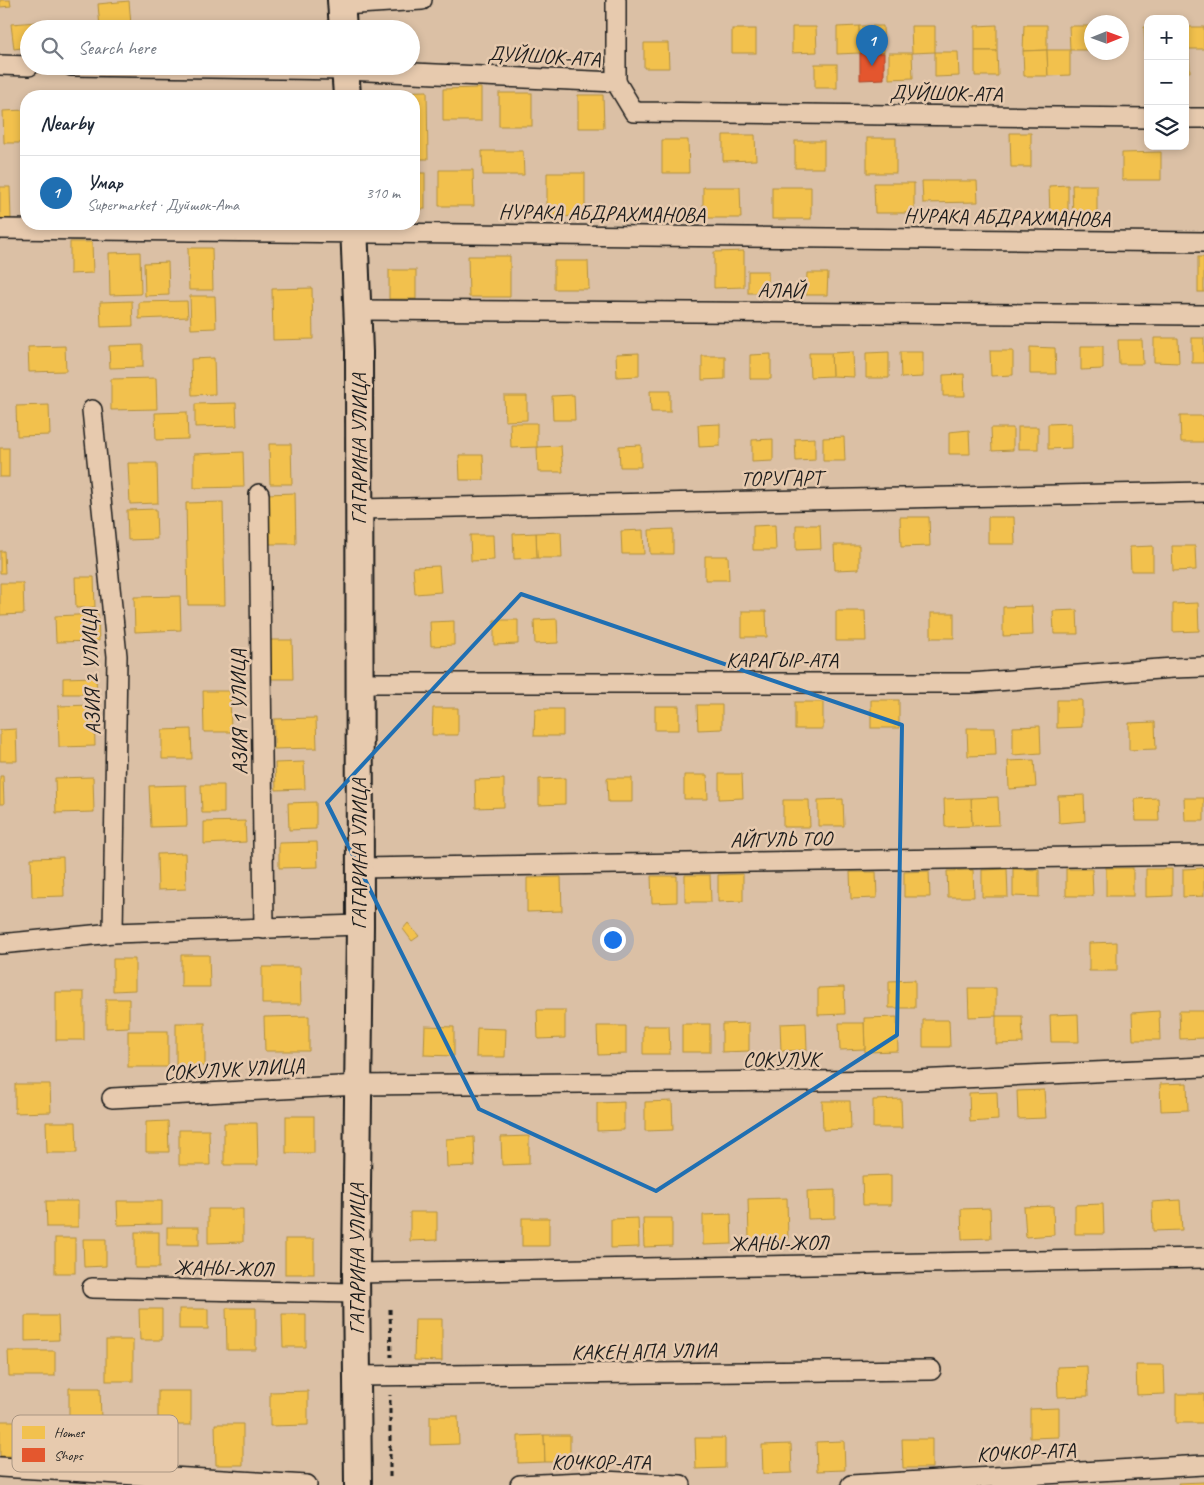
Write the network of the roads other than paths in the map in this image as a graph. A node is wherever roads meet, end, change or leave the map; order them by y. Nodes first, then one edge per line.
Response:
1 (422, 0) edge
2 (616, 0) edge
3 (342, 11) edge
4 (0, 66) edge
5 (20, 66) edge
6 (420, 72) edge
7 (345, 75) edge
8 (616, 82) junction
9 (346, 90) edge
10 (1144, 118) edge
11 (1189, 118) edge
12 (1204, 118) edge
13 (0, 229) edge
14 (20, 229) edge
15 (420, 229) edge
16 (354, 230) edge
17 (1204, 242) edge
18 (358, 310) junction
19 (1204, 315) edge
20 (92, 410) dead end
21 (1204, 492) edge
22 (259, 494) dead end
23 (359, 509) junction
24 (1204, 668) edge
25 (359, 683) junction
26 (1204, 855) edge
27 (359, 868) junction
28 (360, 926) junction
29 (264, 929) junction
30 (113, 933) junction
31 (0, 944) edge
32 (1204, 1067) edge
33 (358, 1085) junction
34 (112, 1098) dead end
35 (1204, 1258) edge
36 (356, 1283) junction
37 (92, 1288) dead end
38 (931, 1370) dead end
39 (357, 1376) junction
40 (1204, 1465) edge
41 (85, 1472) edge
42 (307, 1485) edge
43 (358, 1485) edge
44 (520, 1485) edge
45 (681, 1485) edge
46 (851, 1485) edge

1 - 3 street
2 - 8 street
4 - 5 street
6 - 8 street, ДУЙШОК-АТА
7 - 9 main road
8 - 10 street, ДУЙШОК-АТА
11 - 12 street
13 - 14 street, НУРАКА АБДРАХМАНОВА
15 - 17 street, НУРАКА АБДРАХМАНОВА
16 - 18 main road, ГАГАРИНА УЛИЦА
18 - 19 street, АЛАЙ
18 - 23 main road, ГАГАРИНА УЛИЦА
20 - 30 street, АЗИЯ 2 УЛИЦА
21 - 23 street, ТОРУГАРТ
22 - 29 street, АЗИЯ 1 УЛИЦА
23 - 25 main road, ГАГАРИНА УЛИЦА
24 - 25 street, КАРАГЫР-АТА
25 - 27 main road, ГАГАРИНА УЛИЦА
26 - 27 street, АЙГУЛЬ ТОО
27 - 28 main road, ГАГАРИНА УЛИЦА
28 - 29 street
28 - 33 main road, ГАГАРИНА УЛИЦА
29 - 30 street
30 - 31 street
32 - 33 street, СОКУЛУК
33 - 34 street, СОКУЛУК УЛИЦА
33 - 36 main road, ГАГАРИНА УЛИЦА
35 - 36 street, ЖАНЫ-ЖОЛ
36 - 37 street, ЖАНЫ-ЖОЛ
36 - 39 main road, ГАГАРИНА УЛИЦА
38 - 39 street, КАКЕН АПА УЛИА
39 - 43 main road, ГАГАРИНА УЛИЦА
40 - 46 street, КОЧКОР-АТА
41 - 42 street
44 - 45 street, КОЧКОР-АТА

